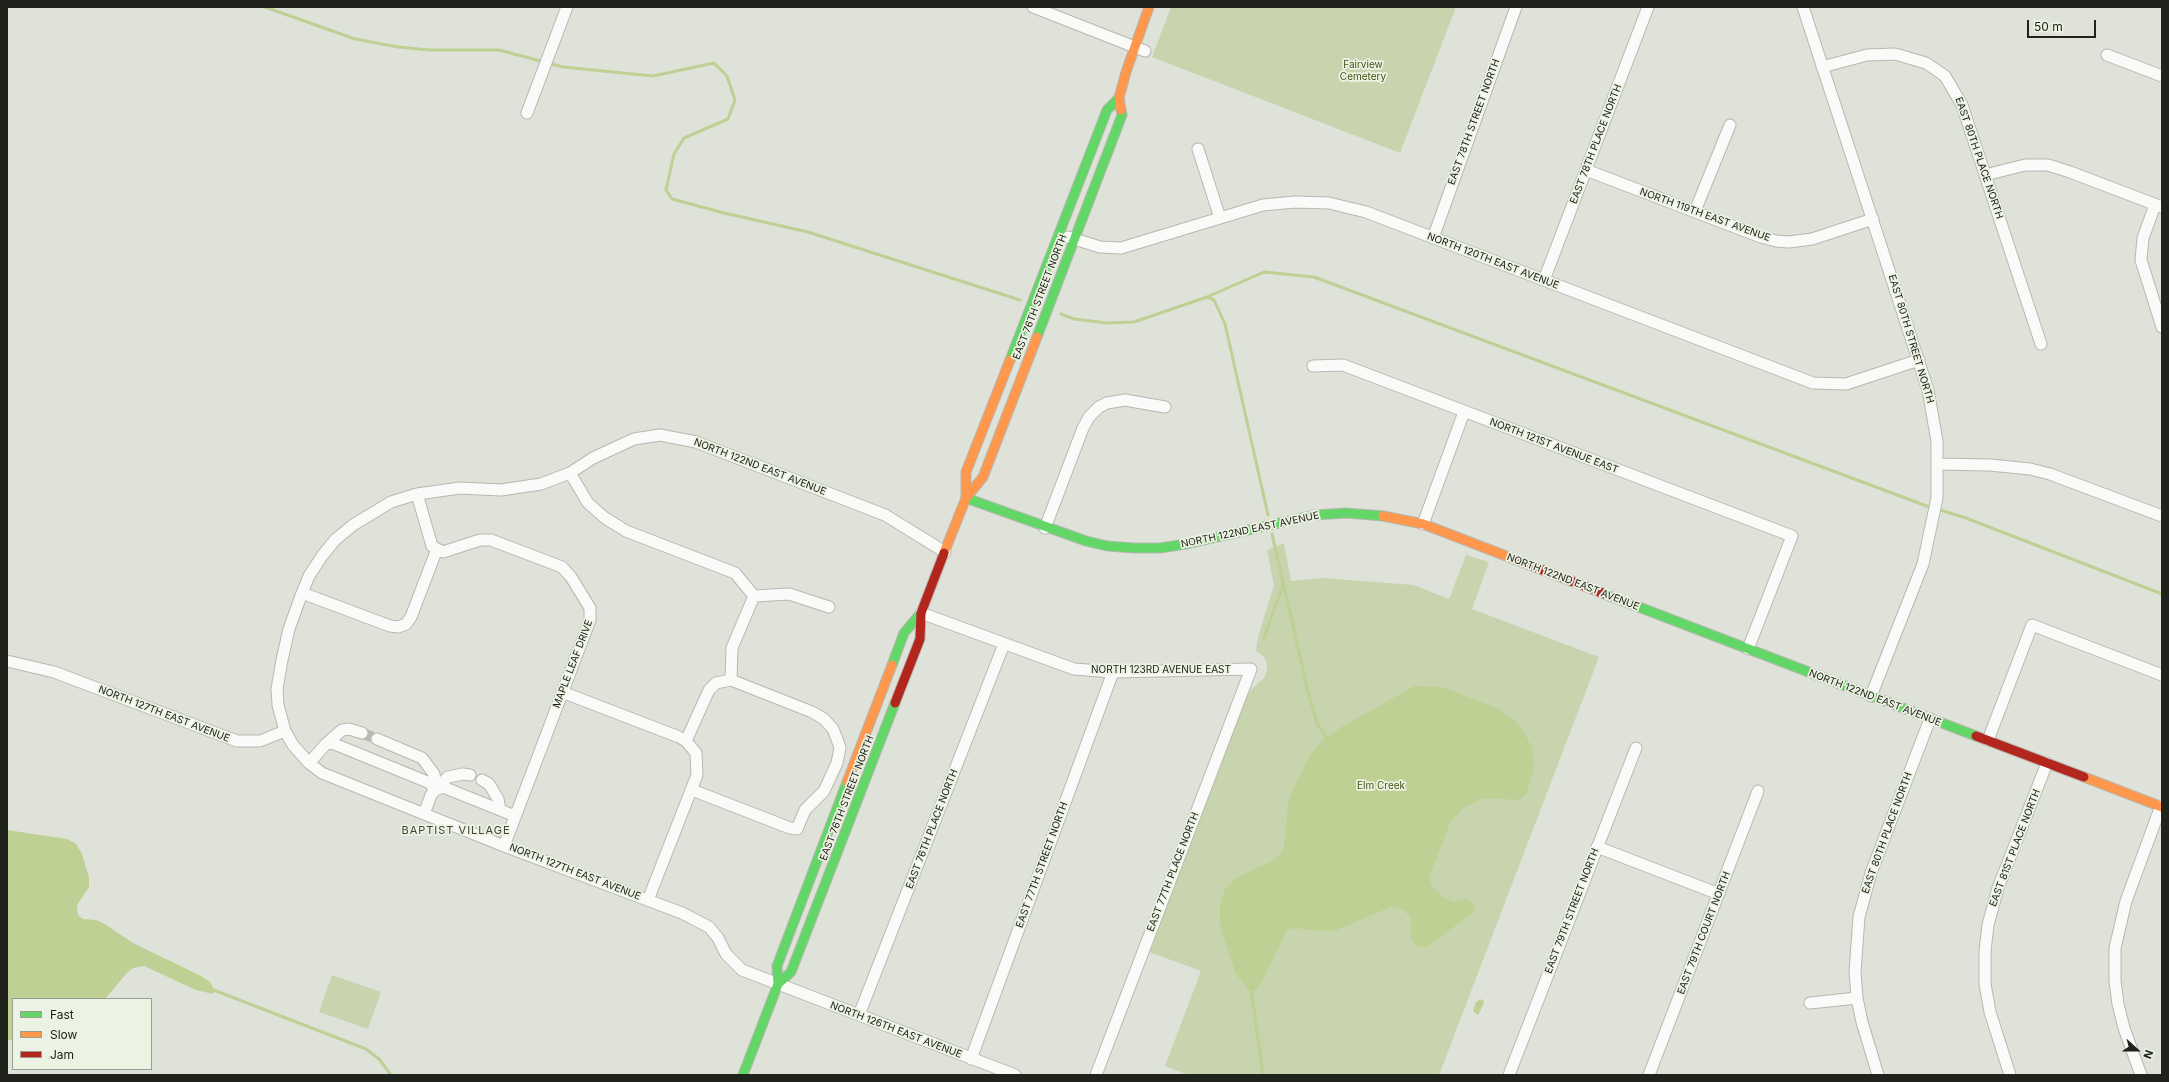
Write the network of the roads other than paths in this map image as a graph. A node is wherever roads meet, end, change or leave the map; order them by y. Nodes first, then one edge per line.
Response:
1 (567, 7) edge
2 (1033, 7) edge
3 (1149, 7) edge
4 (1516, 7) edge
5 (1648, 7) edge
6 (1803, 7) edge
7 (1140, 49) junction
8 (2107, 54) dead end
9 (1822, 67) junction
10 (2162, 76) edge
11 (1120, 98) junction
12 (527, 113) dead end
13 (1730, 125) dead end
14 (1198, 149) dead end
15 (1586, 170) junction
16 (1985, 175) junction
17 (2158, 206) edge
18 (1695, 212) junction
19 (1220, 218) junction
20 (1873, 219) junction
21 (1059, 233) junction
22 (1433, 238) junction
23 (1074, 239) junction
24 (1544, 280) junction
25 (2162, 327) edge
26 (2041, 344) dead end
27 (1919, 360) junction
28 (1314, 366) dead end
29 (1165, 407) dead end
30 (1464, 412) junction
31 (1939, 464) junction
32 (570, 472) junction
33 (417, 494) junction
34 (966, 498) junction
35 (2162, 516) edge
36 (1423, 524) junction
37 (1045, 528) junction
38 (437, 549) junction
39 (945, 552) junction
40 (302, 594) junction
41 (754, 596) junction
42 (829, 607) dead end
43 (921, 613) junction
44 (1004, 644) junction
45 (1748, 649) junction
46 (7, 661) edge
47 (1250, 669) joint
48 (1113, 672) junction
49 (2162, 675) edge
50 (731, 680) junction
51 (562, 692) junction
52 (1872, 696) junction
53 (1930, 719) junction
54 (285, 732) junction
55 (362, 733) tunnel mouth
56 (377, 739) tunnel mouth
57 (1988, 740) junction
58 (686, 741) junction
59 (326, 744) junction
60 (1636, 748) dead end
61 (309, 763) junction
62 (2047, 763) junction
63 (470, 776) dead end
64 (482, 780) dead end
65 (436, 789) junction
66 (692, 790) junction
67 (1758, 791) dead end
68 (2161, 807) edge
69 (500, 810) junction
70 (424, 814) junction
71 (515, 816) junction
72 (504, 846) junction
73 (1597, 847) junction
74 (1720, 894) junction
75 (648, 900) junction
76 (778, 984) junction
77 (1857, 998) junction
78 (1810, 1003) dead end
79 (860, 1015) junction
80 (971, 1058) junction
81 (743, 1075) edge
82 (1015, 1075) edge
83 (1096, 1075) edge
84 (1509, 1075) edge
85 (1650, 1075) edge
86 (1878, 1075) edge
87 (2010, 1075) edge
88 (2141, 1075) edge

1 - 12 street
2 - 7 street
3 - 7 main road, EAST 76TH STREET NORTH
4 - 22 street, EAST 78TH STREET NORTH
5 - 15 street, EAST 78TH PLACE NORTH
6 - 9 street, EAST 80TH STREET NORTH
7 - 11 main road, EAST 76TH STREET NORTH
8 - 10 street
9 - 16 street, EAST 80TH PLACE NORTH
9 - 20 street, EAST 80TH STREET NORTH
11 - 21 main road, EAST 76TH STREET NORTH
11 - 23 main road, EAST 76TH STREET NORTH
13 - 18 street
14 - 19 street
15 - 18 street, NORTH 119TH EAST AVENUE
15 - 24 street, EAST 78TH PLACE NORTH
16 - 17 street
16 - 26 street, EAST 80TH PLACE NORTH
17 - 25 street
18 - 20 street, NORTH 119TH EAST AVENUE
19 - 22 street, NORTH 120TH EAST AVENUE
19 - 23 street, NORTH 120TH EAST AVENUE
20 - 27 street, EAST 80TH STREET NORTH
21 - 23 street, NORTH 120TH EAST AVENUE
21 - 34 main road, EAST 76TH STREET NORTH
22 - 24 street, NORTH 120TH EAST AVENUE
23 - 34 main road, EAST 76TH STREET NORTH
24 - 27 street, NORTH 120TH EAST AVENUE
27 - 31 street, EAST 80TH STREET NORTH
28 - 30 street, NORTH 121ST AVENUE EAST
29 - 37 street
30 - 36 street
30 - 45 street, NORTH 121ST AVENUE EAST
31 - 35 street
31 - 52 street, EAST 80TH STREET NORTH
32 - 33 street, NORTH 122ND EAST AVENUE
32 - 39 street, NORTH 122ND EAST AVENUE
32 - 41 street
33 - 38 street
33 - 40 street, NORTH 122ND EAST AVENUE
34 - 37 main road, NORTH 122ND EAST AVENUE
34 - 39 main road, EAST 76TH STREET NORTH
36 - 37 main road, NORTH 122ND EAST AVENUE
36 - 45 main road, NORTH 122ND EAST AVENUE
38 - 40 street
38 - 51 street, MAPLE LEAF DRIVE
39 - 43 main road, EAST 76TH STREET NORTH
40 - 54 street, NORTH 122ND EAST AVENUE
41 - 42 street
41 - 50 street
43 - 44 street, NORTH 123RD AVENUE EAST
43 - 76 main road, EAST 76TH STREET NORTH
43 - 76 main road, EAST 76TH STREET NORTH
44 - 48 street, NORTH 123RD AVENUE EAST
44 - 79 street, EAST 76TH PLACE NORTH
45 - 52 main road, NORTH 122ND EAST AVENUE
46 - 54 street, NORTH 127TH EAST AVENUE
47 - 48 street, NORTH 123RD AVENUE EAST
47 - 83 street, EAST 77TH PLACE NORTH
48 - 80 street, EAST 77TH STREET NORTH
49 - 57 street
50 - 58 street
50 - 66 street
51 - 58 street
51 - 71 street, MAPLE LEAF DRIVE
52 - 53 main road, NORTH 122ND EAST AVENUE
53 - 57 main road, NORTH 122ND EAST AVENUE
53 - 77 street, EAST 80TH PLACE NORTH
54 - 61 street, NORTH 127TH EAST AVENUE
55 - 59 street
56 - 65 street
57 - 62 main road, NORTH 122ND EAST AVENUE
58 - 66 street
59 - 61 street
59 - 65 street
60 - 73 street, EAST 79TH STREET NORTH
61 - 70 street, NORTH 127TH EAST AVENUE
62 - 68 main road, NORTH 122ND EAST AVENUE
62 - 87 street, EAST 81ST PLACE NORTH
63 - 65 street
64 - 69 street
65 - 69 street
65 - 70 street
66 - 75 street
67 - 74 street, EAST 79TH COURT NORTH
68 - 88 street
69 - 71 street
70 - 72 street, NORTH 127TH EAST AVENUE
71 - 72 street, MAPLE LEAF DRIVE
72 - 75 street, NORTH 127TH EAST AVENUE
73 - 74 street
73 - 84 street, EAST 79TH STREET NORTH
74 - 85 street, EAST 79TH COURT NORTH
75 - 76 street, NORTH 127TH EAST AVENUE
76 - 79 street, NORTH 126TH EAST AVENUE
76 - 81 main road, EAST 76TH STREET NORTH
77 - 78 street
77 - 86 street, EAST 80TH PLACE NORTH
79 - 80 street, NORTH 126TH EAST AVENUE
80 - 82 street, NORTH 126TH EAST AVENUE

